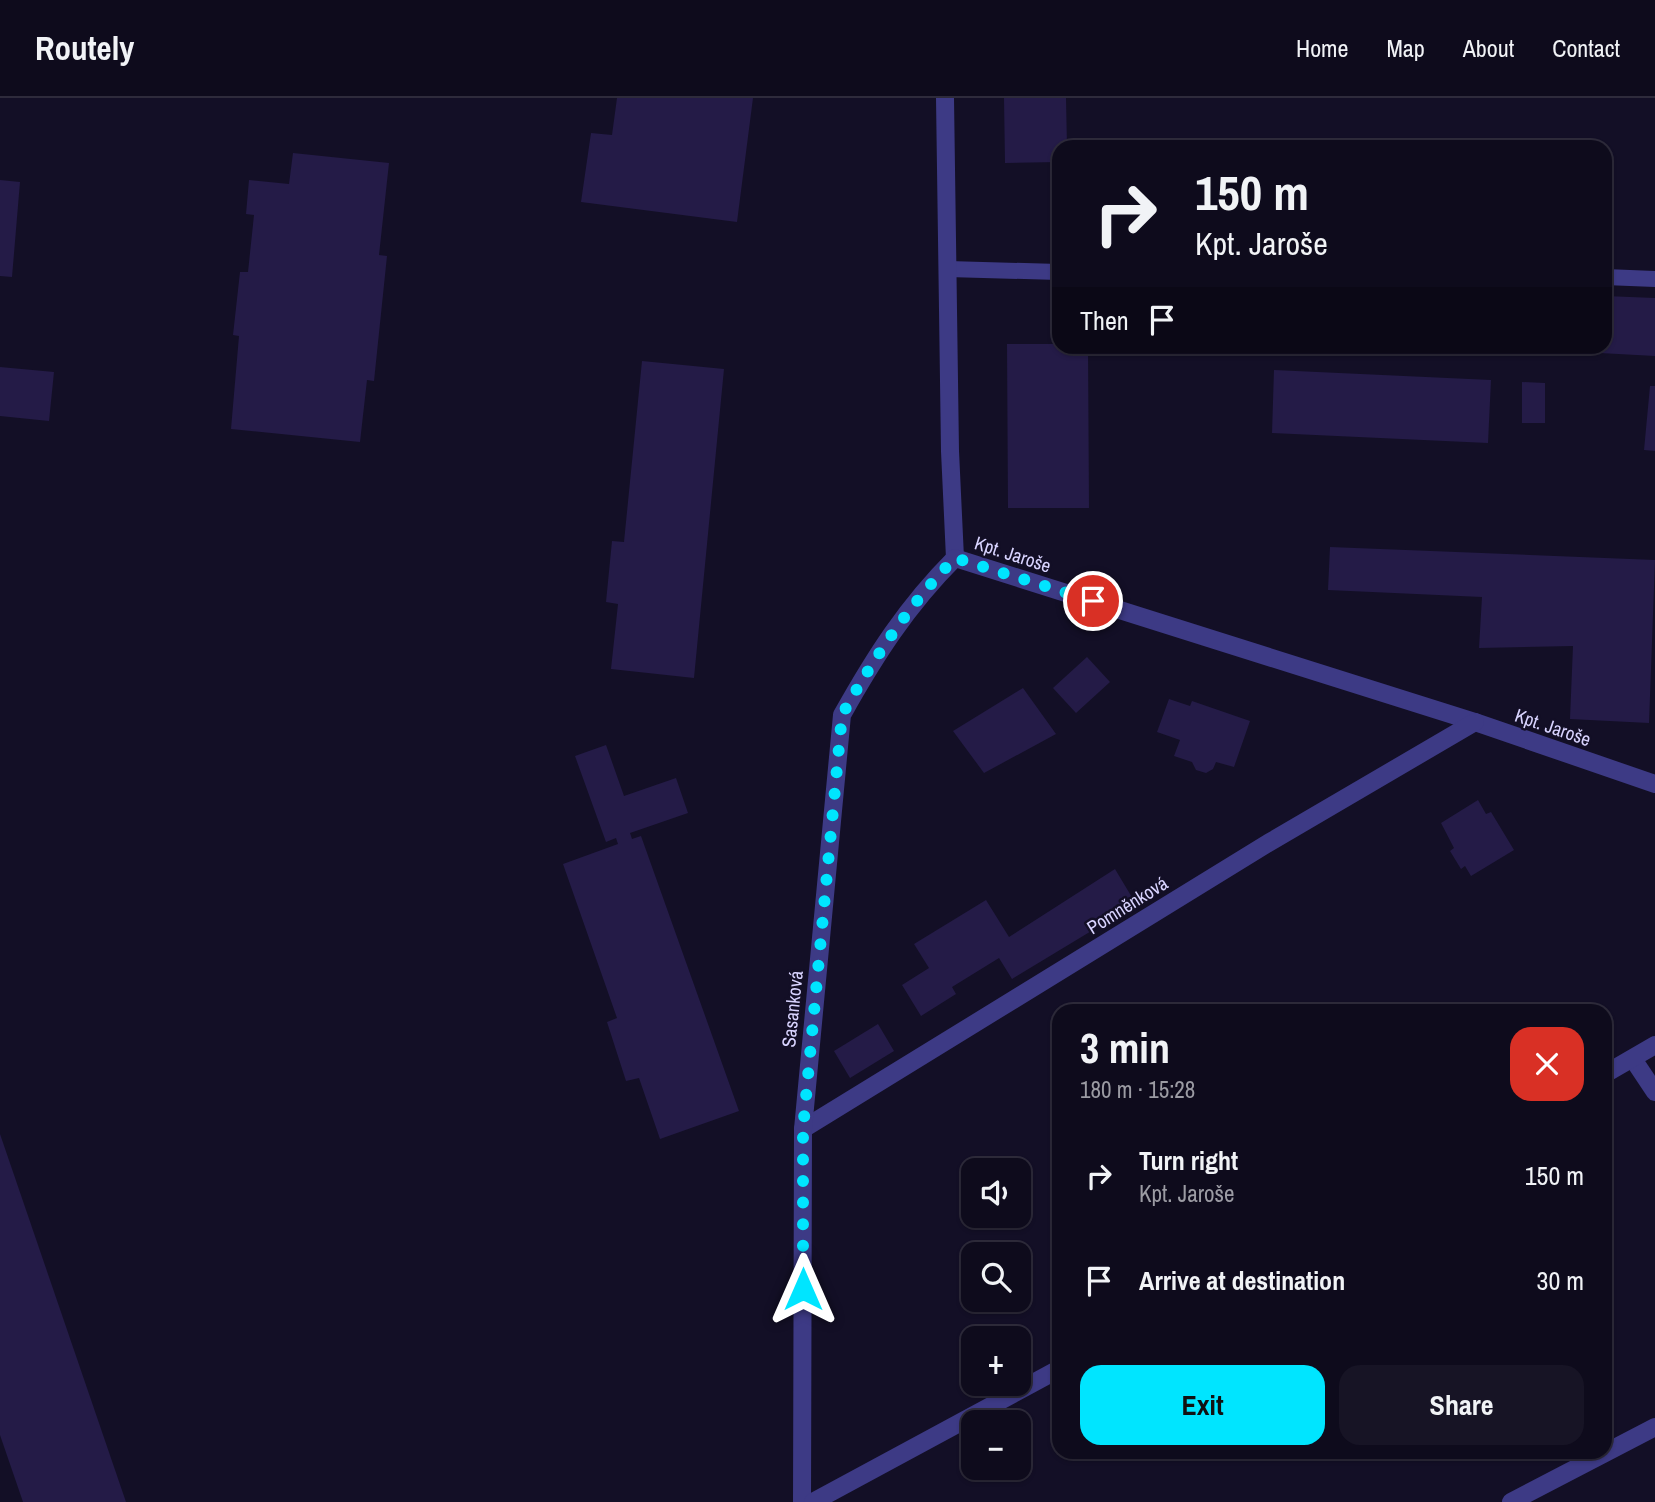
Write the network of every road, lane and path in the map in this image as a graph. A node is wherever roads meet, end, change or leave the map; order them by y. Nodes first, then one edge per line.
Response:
1 (945, 98) edge
2 (948, 269) junction
3 (1052, 272) edge
4 (1612, 276) edge
5 (1655, 279) edge
6 (955, 558) junction
7 (1475, 722) junction
8 (1655, 784) edge
9 (1655, 1045) edge
10 (1633, 1059) junction
11 (1612, 1070) edge
12 (1655, 1092) edge
13 (803, 1129) junction
14 (1052, 1373) edge
15 (1655, 1427) edge
16 (1612, 1449) edge
17 (1594, 1459) edge
18 (802, 1502) edge
19 (813, 1502) edge
20 (1511, 1502) edge

1 - 2 street, Kpt. Jaroše
2 - 3 lane
2 - 6 street, Kpt. Jaroše
4 - 5 lane
6 - 7 street, Kpt. Jaroše
6 - 13 street, Sasanková
7 - 8 street, Kpt. Jaroše
7 - 13 street, Pomněnková
9 - 10 street
10 - 11 street
10 - 12 street
13 - 18 street, Sasanková
14 - 19 street
15 - 16 street
17 - 20 street

